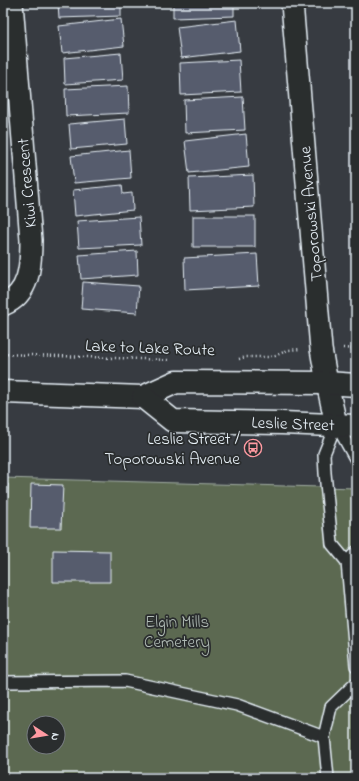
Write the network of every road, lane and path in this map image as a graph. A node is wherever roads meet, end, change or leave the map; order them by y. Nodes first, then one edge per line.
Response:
1 (12, 3) edge
2 (292, 3) edge
3 (3, 305) edge
4 (294, 349) dead end
5 (3, 354) edge
6 (174, 360) dead end
7 (235, 360) dead end
8 (327, 383) junction
9 (356, 385) edge
10 (3, 392) edge
11 (143, 397) junction
12 (346, 425) edge
13 (356, 460) edge
14 (356, 552) edge
15 (347, 562) junction
16 (356, 666) edge
17 (3, 682) edge
18 (356, 683) edge
19 (324, 737) junction
20 (328, 778) edge

1 - 3 street, Kiwi Crescent
2 - 8 street, Toporowski Avenue
4 - 7 path, Lake to Lake Route
5 - 6 path, Lake to Lake Route
8 - 9 main road
8 - 11 main road
8 - 12 street, Toporowski Avenue
10 - 11 main road
11 - 12 main road, Leslie Street
12 - 13 lane
12 - 15 lane
14 - 15 lane
15 - 16 lane
17 - 19 lane
18 - 19 lane
19 - 20 lane

